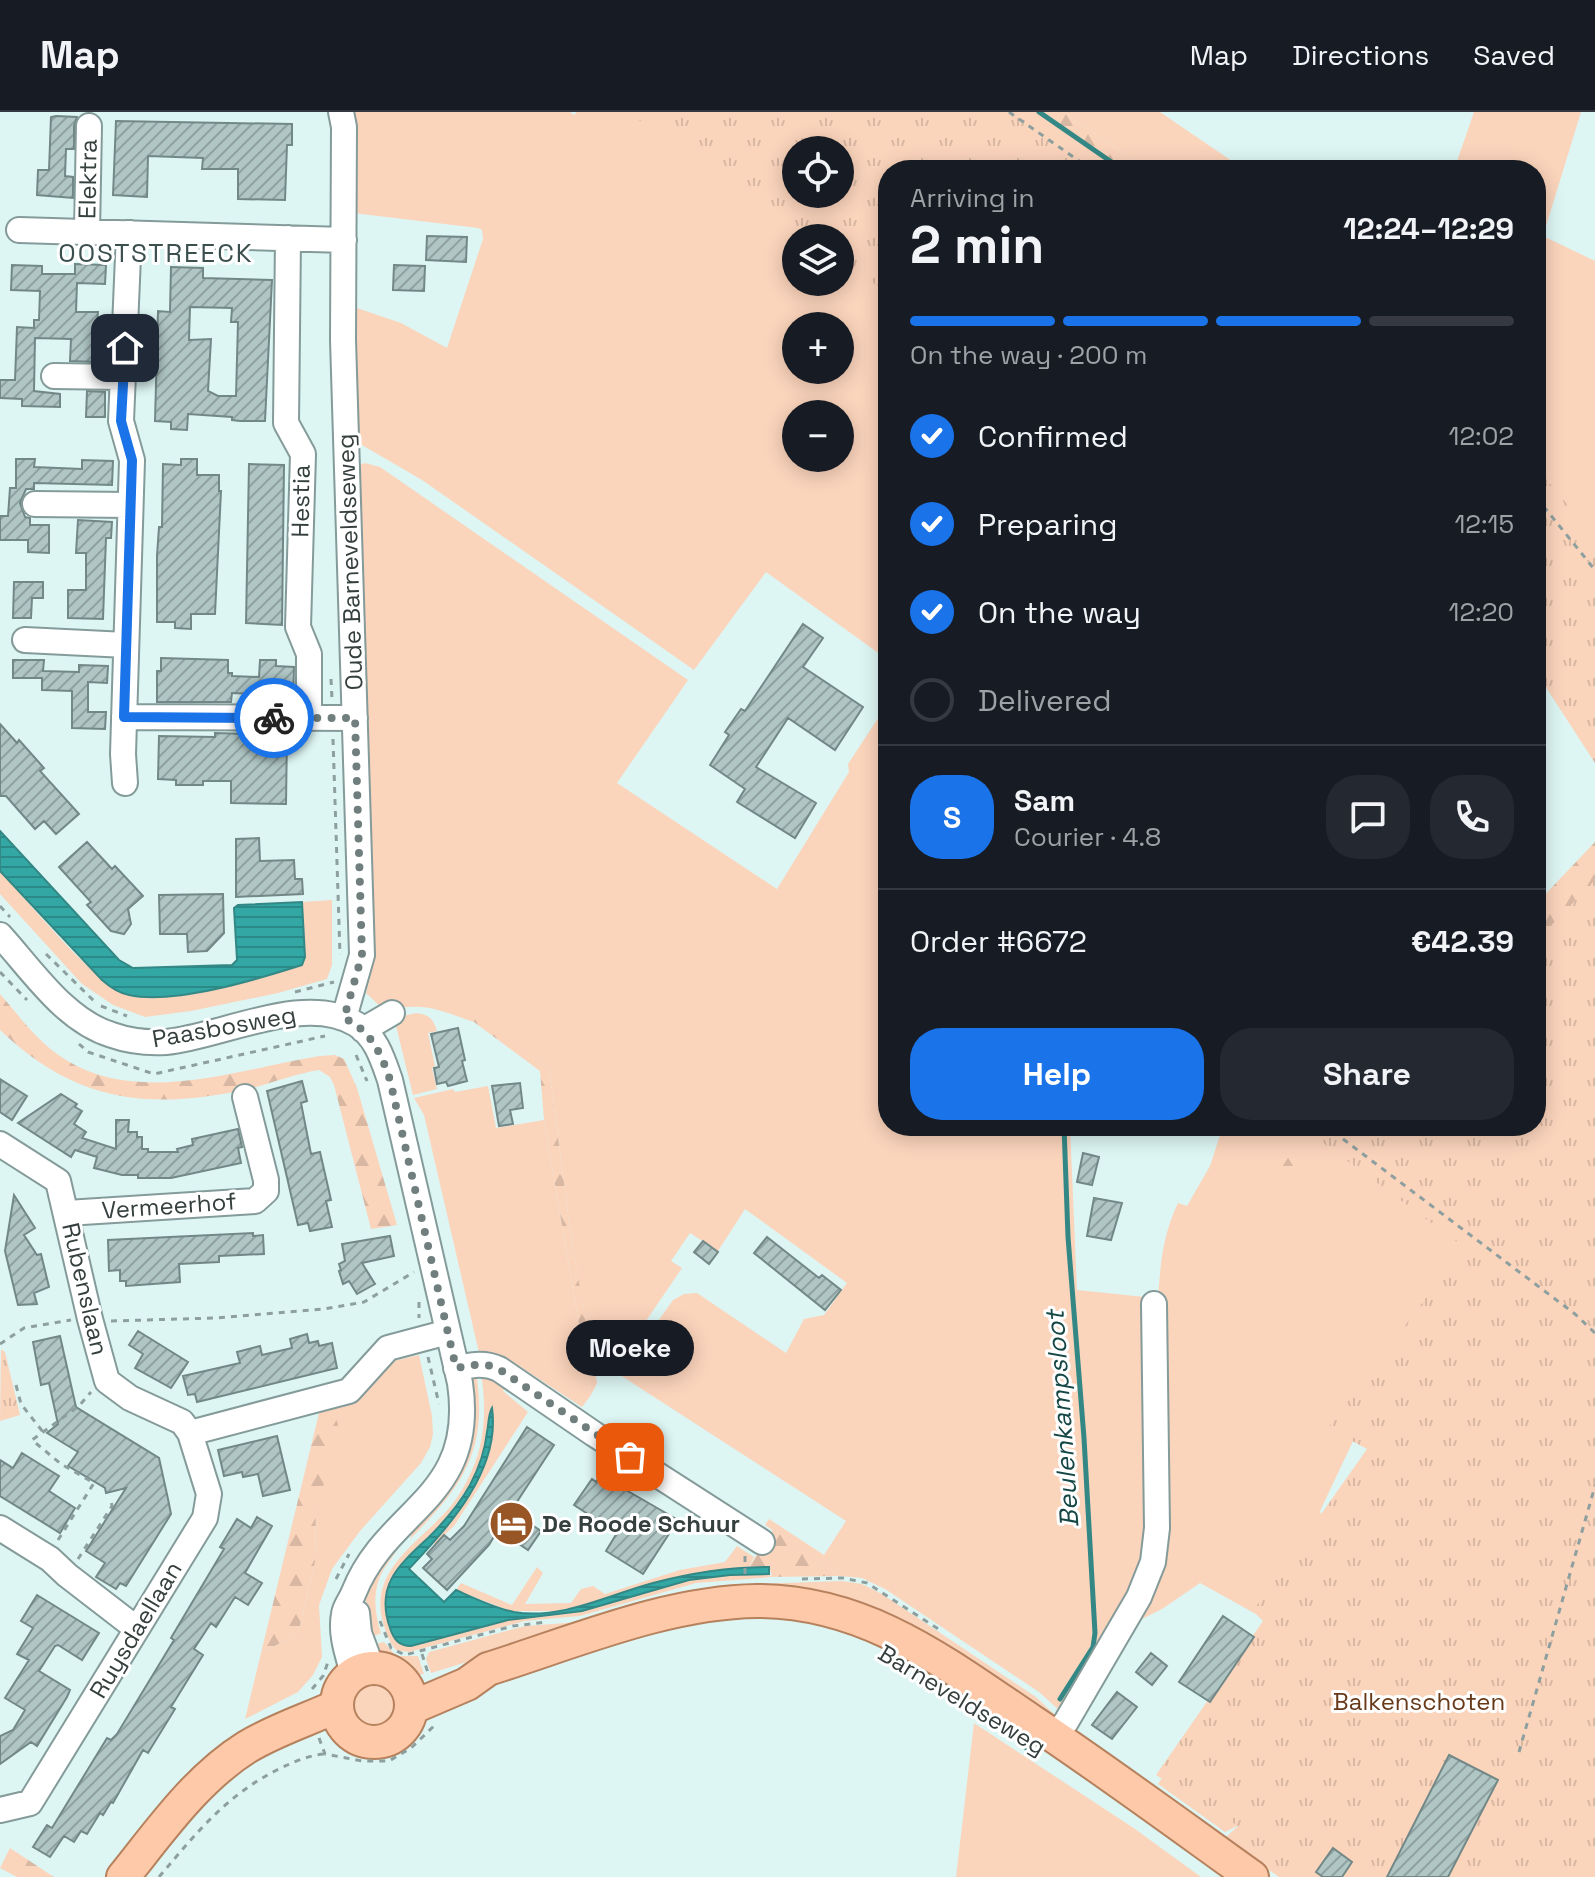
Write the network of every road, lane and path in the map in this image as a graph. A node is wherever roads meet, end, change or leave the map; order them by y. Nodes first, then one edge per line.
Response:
1 (341, 112) edge
2 (1009, 112) edge
3 (89, 126) dead end
4 (1078, 160) edge
5 (19, 230) dead end
6 (87, 232) junction
7 (129, 233) junction
8 (288, 238) junction
9 (344, 240) junction
10 (54, 376) dead end
11 (123, 377) junction
12 (35, 504) dead end
13 (130, 505) junction
14 (1546, 509) edge
15 (1595, 570) edge
16 (25, 640) dead end
17 (126, 645) junction
18 (124, 717) junction
19 (309, 718) junction
20 (355, 718) junction
21 (125, 783) dead end
22 (0, 906) edge
23 (5, 926) edge
24 (42, 950) dead end
25 (334, 982) dead end
26 (284, 994) dead end
27 (392, 1013) dead end
28 (134, 1018) dead end
29 (347, 1032) junction
30 (313, 1038) dead end
31 (368, 1084) dead end
32 (245, 1097) dead end
33 (1343, 1139) dead end
34 (0, 1144) edge
35 (67, 1213) junction
36 (417, 1270) dead end
37 (420, 1293) dead end
38 (1154, 1304) dead end
39 (90, 1319) junction
40 (448, 1332) junction
41 (1595, 1333) edge
42 (424, 1338) junction
43 (0, 1344) edge
44 (456, 1368) junction
45 (107, 1381) junction
46 (16, 1385) dead end
47 (440, 1409) dead end
48 (186, 1427) junction
49 (43, 1432) junction
50 (1595, 1486) edge
51 (111, 1500) dead end
52 (0, 1528) edge
53 (762, 1542) dead end
54 (355, 1547) dead end
55 (47, 1557) junction
56 (345, 1561) dead end
57 (745, 1566) dead end
58 (67, 1575) junction
59 (745, 1576) dead end
60 (378, 1612) dead end
61 (137, 1629) junction
62 (421, 1652) dead end
63 (352, 1665) junction
64 (408, 1696) junction
65 (442, 1719) dead end
66 (327, 1728) junction
67 (1054, 1736) junction
68 (1519, 1752) dead end
69 (0, 1810) edge
70 (123, 1877) edge
71 (136, 1877) edge
72 (159, 1877) edge
73 (1252, 1877) edge

1 - 9 street, Oude Barneveldseweg
2 - 4 path
3 - 6 street, Elektra
5 - 6 street, Elektra
6 - 7 street, Elektra
7 - 8 street, Elektra
7 - 11 street
8 - 9 street, Elektra
8 - 19 street, Hestia
9 - 20 street, Oude Barneveldseweg
10 - 11 street
11 - 13 street
12 - 13 street
13 - 17 street
14 - 15 path
16 - 17 street
17 - 18 street
18 - 19 street
18 - 21 street
19 - 20 street
20 - 29 street, Oude Barneveldseweg
22 - 23 path
23 - 29 street, Paasbosweg
24 - 28 path, Paasbosweg
25 - 26 path, Paasbosweg
27 - 29 street
29 - 30 path
29 - 31 path
29 - 40 street
32 - 35 street, Vermeerhof
33 - 41 path
34 - 35 street, Rubenslaan
35 - 39 street, Rubenslaan
36 - 39 path
37 - 42 path
38 - 67 street, Barneveldseweg
39 - 43 path
39 - 45 street, Rubenslaan
40 - 42 street
40 - 44 street
42 - 47 path
42 - 48 street
44 - 53 street
44 - 63 street
45 - 48 street, Rubenslaan
45 - 49 path
46 - 49 path
48 - 61 street, Ruysdaellaan
49 - 55 path
50 - 68 path
51 - 58 path
52 - 55 street
54 - 56 path
55 - 58 street
57 - 59 path
58 - 61 street
60 - 62 path
61 - 69 street, Ruysdaellaan
63 - 64 main road
63 - 66 main road
63 - 66 path
64 - 66 main road
64 - 67 main road, Barneveldseweg
65 - 66 path
66 - 70 main road
66 - 71 main road
66 - 72 path
67 - 73 main road, Barneveldseweg

